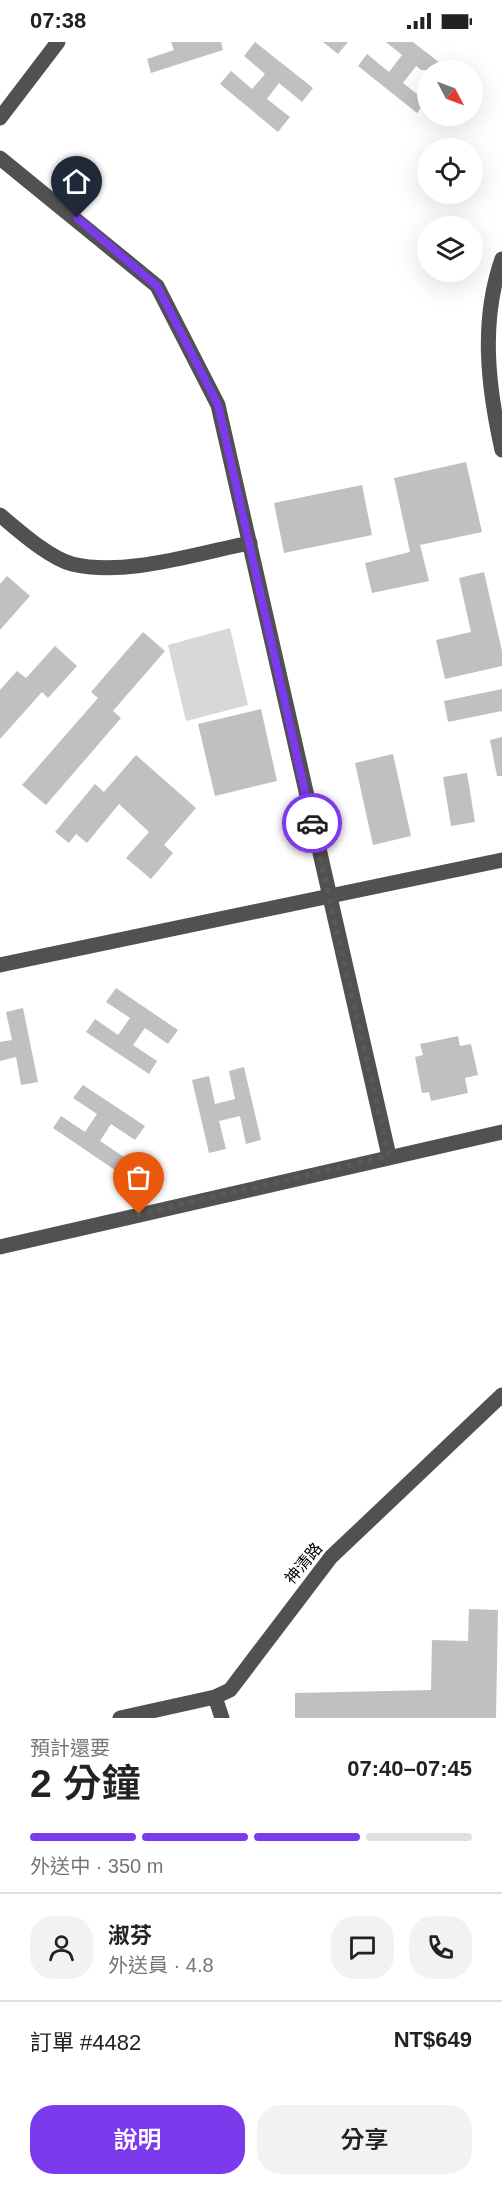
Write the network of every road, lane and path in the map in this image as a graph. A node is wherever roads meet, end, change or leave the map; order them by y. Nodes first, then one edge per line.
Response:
1 (58, 42) edge
2 (0, 118) edge
3 (0, 158) edge
4 (502, 259) edge
5 (502, 450) edge
6 (0, 515) edge
7 (250, 543) junction
8 (502, 860) edge
9 (329, 898) junction
10 (0, 965) edge
11 (502, 1132) edge
12 (389, 1156) junction
13 (0, 1247) edge
14 (502, 1395) edge
15 (215, 1697) junction
16 (120, 1718) edge
17 (222, 1718) edge

1 - 2 street
3 - 7 street
4 - 5 street
6 - 7 street
7 - 9 street
8 - 9 street
9 - 10 street
9 - 12 street
11 - 12 street
12 - 13 street
14 - 15 street, 神清路
15 - 16 street, 神清路
15 - 17 street

